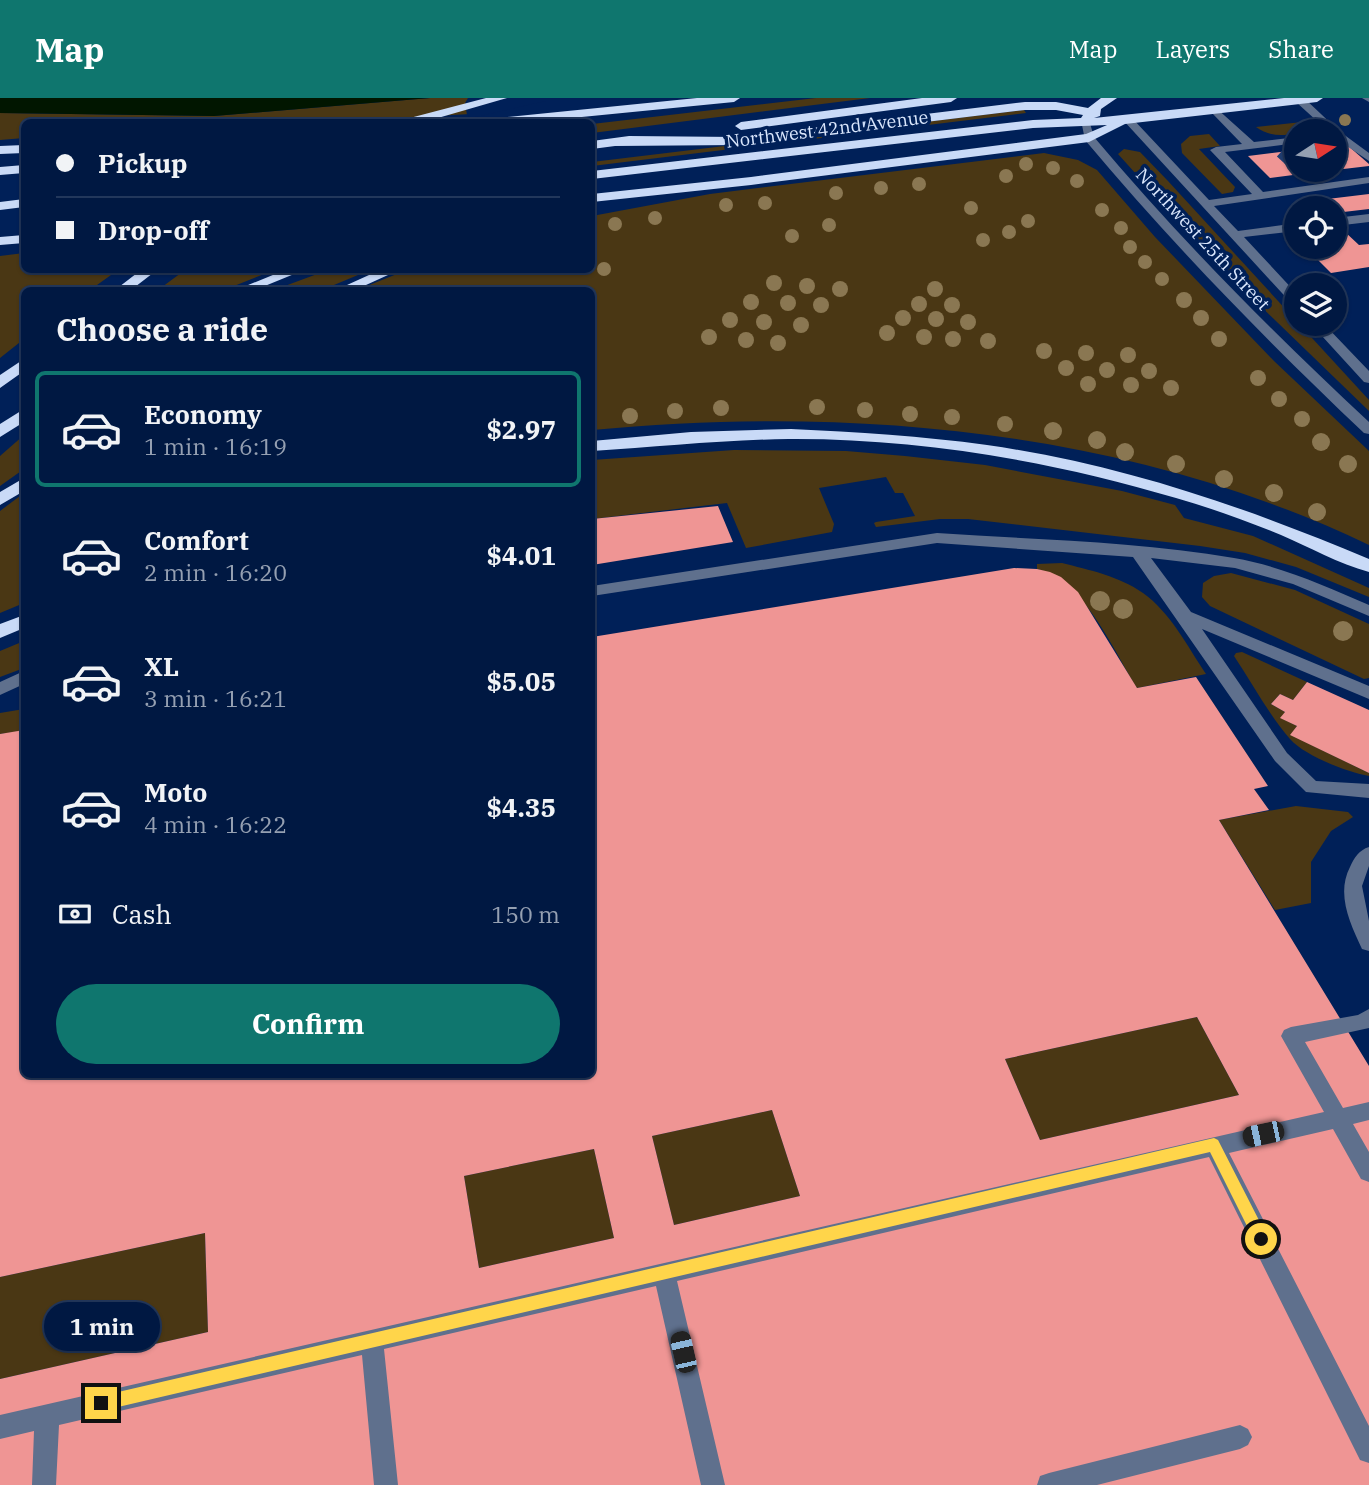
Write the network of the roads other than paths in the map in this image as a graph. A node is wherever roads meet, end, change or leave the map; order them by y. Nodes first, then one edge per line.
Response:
1 (501, 98) edge
2 (734, 98) edge
3 (951, 98) edge
4 (1111, 98) edge
5 (1317, 98) edge
6 (1300, 100) junction
7 (1215, 110) junction
8 (1088, 117) junction
9 (422, 119) edge
10 (528, 119) edge
11 (1320, 119) edge
12 (1128, 120) junction
13 (1089, 138) junction
14 (615, 142) junction
15 (1348, 143) edge
16 (595, 145) edge
17 (1284, 145) edge
18 (1251, 146) junction
19 (21, 149) edge
20 (0, 150) edge
21 (1369, 158) edge
22 (1348, 168) tunnel mouth
23 (21, 169) edge
24 (0, 171) edge
25 (595, 175) edge
26 (1365, 180) edge
27 (751, 181) junction
28 (1313, 182) edge
29 (1318, 187) junction
30 (1259, 194) junction
31 (595, 198) edge
32 (21, 204) edge
33 (1206, 204) junction
34 (0, 206) edge
35 (595, 210) edge
36 (1369, 218) edge
37 (1347, 221) edge
38 (1284, 229) edge
39 (1235, 235) junction
40 (21, 239) edge
41 (0, 242) edge
42 (146, 273) edge
43 (289, 273) edge
44 (385, 273) edge
45 (126, 287) edge
46 (251, 287) edge
47 (350, 287) edge
48 (1284, 288) edge
49 (1328, 336) edge
50 (21, 367) edge
51 (1369, 379) edge
52 (0, 383) edge
53 (21, 416) edge
54 (1369, 430) edge
55 (0, 432) edge
56 (595, 446) edge
57 (21, 485) edge
58 (0, 500) edge
59 (1138, 552) junction
60 (1369, 566) edge
61 (595, 591) edge
62 (1369, 611) edge
63 (1185, 615) junction
64 (21, 622) edge
65 (0, 631) edge
66 (21, 678) edge
67 (0, 689) edge
68 (1369, 693) edge
69 (1369, 791) edge
70 (1369, 854) edge
71 (1369, 943) edge
72 (1369, 1017) edge
73 (1369, 1111) edge
74 (1338, 1118) junction
75 (1214, 1145) junction
76 (1369, 1172) edge
77 (664, 1273) junction
78 (372, 1340) junction
79 (47, 1416) junction
80 (0, 1427) edge
81 (1240, 1437) dead end
82 (1369, 1451) edge
83 (44, 1485) edge
84 (386, 1485) edge
85 (713, 1485) edge
86 (1049, 1485) edge

1 - 9 highway
2 - 10 highway
3 - 14 highway, Northwest 42nd Avenue
4 - 8 highway
5 - 6 highway, Northwest 42nd Avenue
6 - 7 highway, Northwest 42nd Avenue
6 - 11 street
7 - 12 highway, Northwest 42nd Avenue
7 - 18 street
8 - 12 highway, Northwest 42nd Avenue
8 - 13 street, Northwest 25th Street
8 - 14 highway
8 - 25 highway, Northwest 42nd Avenue
12 - 13 highway
12 - 33 street, Northwest 25th Street
13 - 27 highway
13 - 54 street, Northwest 25th Street
14 - 16 highway, Northwest 42nd Avenue
15 - 21 street
17 - 18 street
18 - 30 street
19 - 20 highway
22 - 26 street
23 - 24 highway
26 - 29 street
27 - 31 highway
27 - 35 highway
28 - 29 street
29 - 30 street
30 - 33 street
32 - 34 highway
33 - 39 street, Northwest 25th Street
36 - 37 street
38 - 39 street
39 - 48 street, Northwest 25th Street
40 - 41 highway
42 - 45 highway
43 - 46 highway
44 - 47 highway
49 - 51 street
50 - 52 highway
53 - 55 highway
56 - 60 highway
57 - 58 highway
59 - 61 street
59 - 62 street
59 - 63 street
63 - 68 street
63 - 69 street
64 - 65 highway
66 - 67 street
70 - 71 street
72 - 74 street
73 - 74 street
74 - 75 street
74 - 76 street
75 - 77 street
75 - 82 street
77 - 78 street
77 - 85 street
78 - 79 street
78 - 84 street
79 - 80 street
79 - 83 street
81 - 86 street

